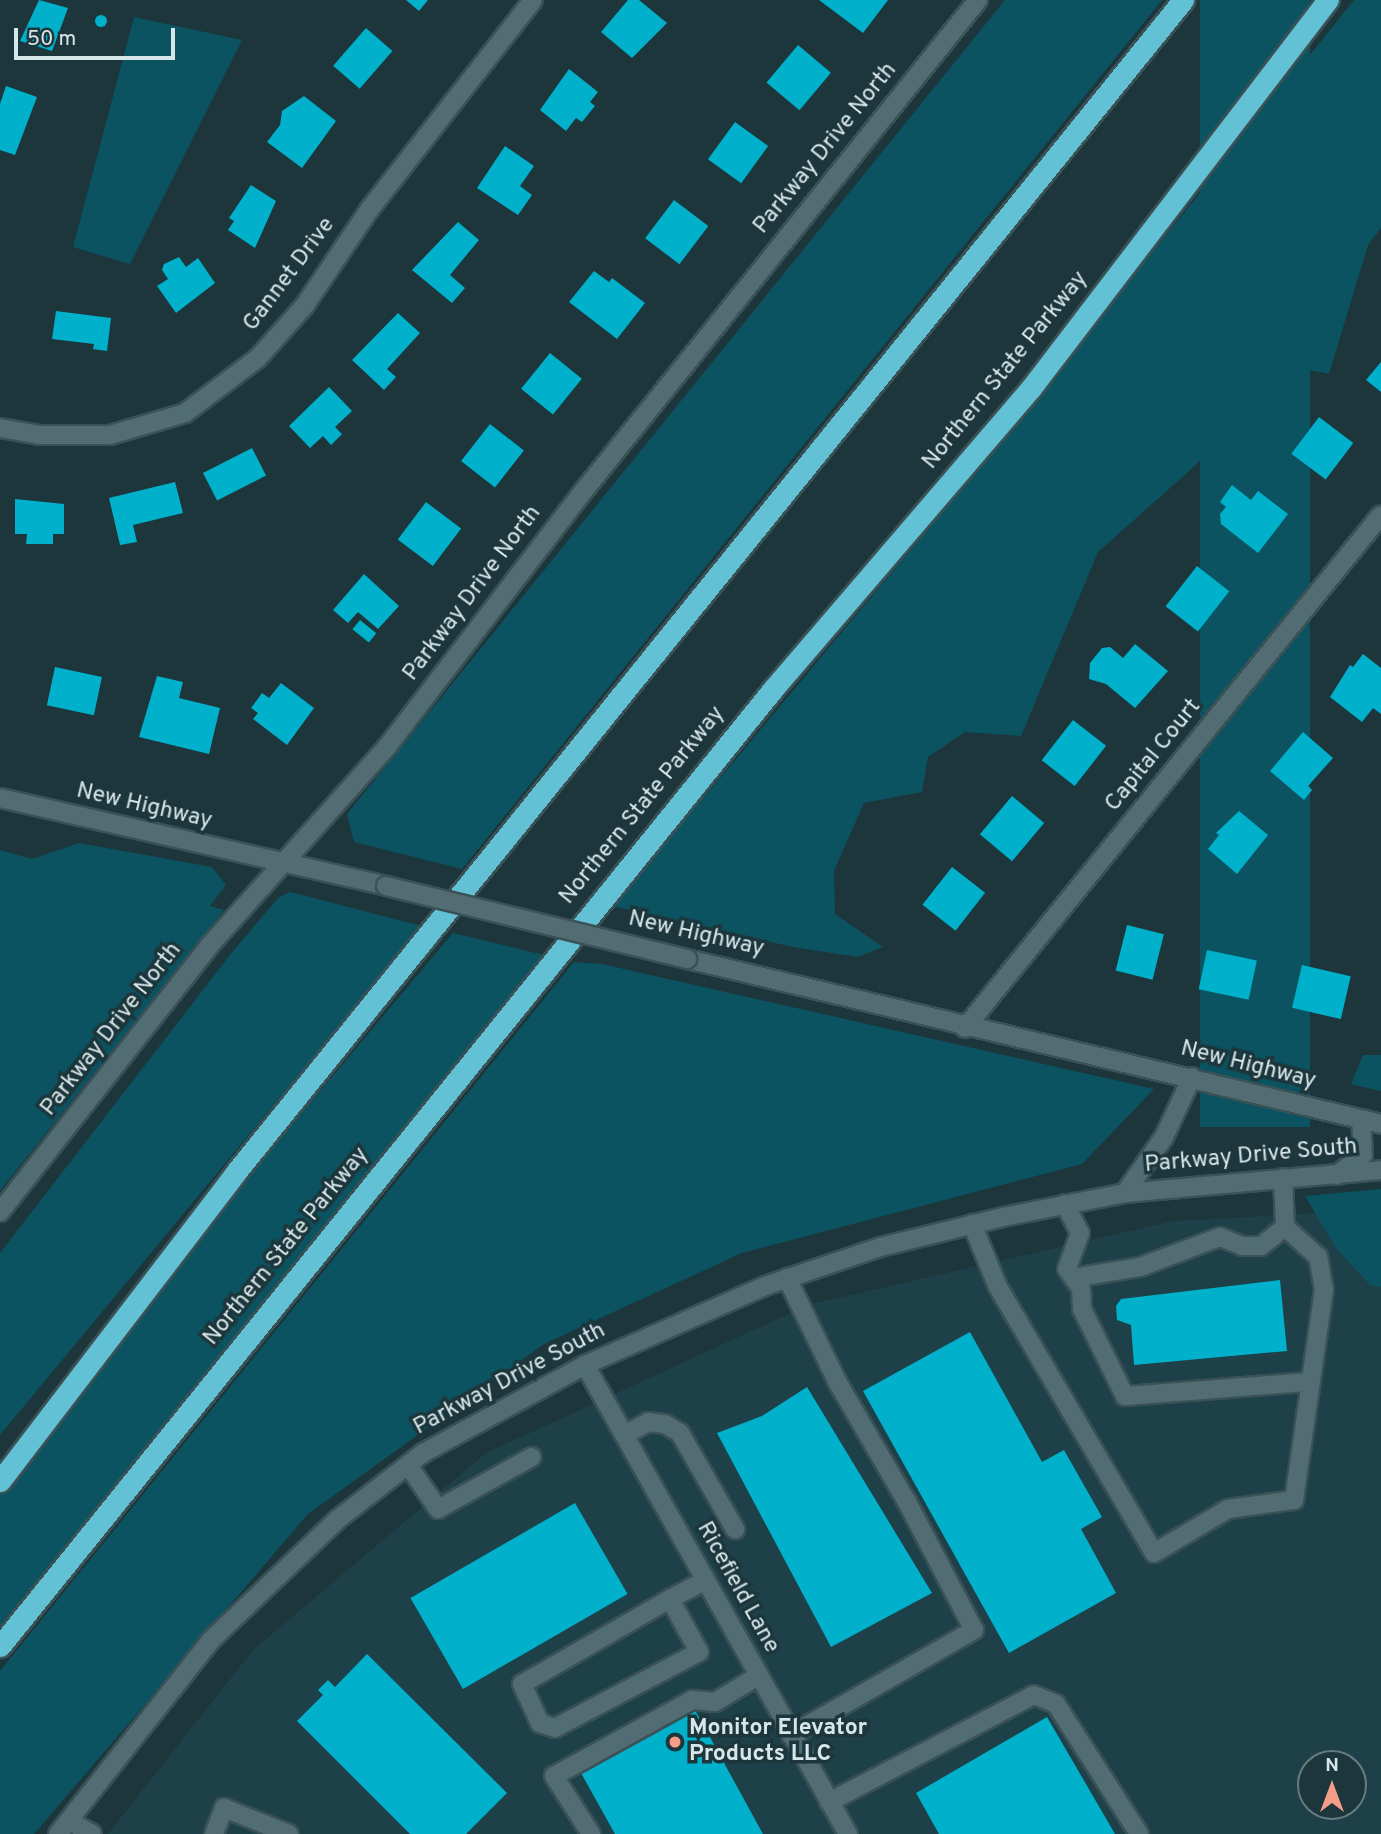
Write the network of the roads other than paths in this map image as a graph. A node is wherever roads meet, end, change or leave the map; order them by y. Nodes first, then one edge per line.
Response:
1 (533, 0) edge
2 (978, 0) edge
3 (1183, 0) edge
4 (1328, 0) edge
5 (0, 428) edge
6 (1381, 515) edge
7 (0, 798) edge
8 (279, 864) junction
9 (965, 1028) junction
10 (1192, 1077) junction
11 (1361, 1119) junction
12 (1381, 1124) edge
13 (1381, 1170) edge
14 (1337, 1175) junction
15 (1283, 1178) junction
16 (1125, 1193) junction
17 (1065, 1204) junction
18 (0, 1212) edge
19 (972, 1224) junction
20 (1285, 1227) junction
21 (787, 1278) junction
22 (1074, 1278) junction
23 (585, 1365) junction
24 (1309, 1382) junction
25 (624, 1435) junction
26 (532, 1457) dead end
27 (408, 1465) junction
28 (0, 1481) edge
29 (735, 1529) dead end
30 (705, 1580) junction
31 (670, 1599) junction
32 (0, 1646) edge
33 (758, 1676) junction
34 (791, 1735) junction
35 (830, 1802) junction
36 (63, 1827) edge
37 (92, 1834) edge
38 (214, 1834) edge
39 (289, 1834) edge
40 (591, 1834) edge
41 (848, 1834) edge
42 (1139, 1834) edge

1 - 5 street, Gannet Drive
2 - 8 street, Parkway Drive North
3 - 28 highway
4 - 32 highway, Northern State Parkway
6 - 9 street, Capital Court
7 - 8 street, New Highway
8 - 9 street, New Highway, bridge
8 - 18 street, Parkway Drive North
9 - 10 street, New Highway
10 - 11 street, New Highway
10 - 16 street, Parkway Drive South
11 - 12 street, New Highway
11 - 14 street
13 - 14 street, Parkway Drive South
14 - 15 street, Parkway Drive South
15 - 16 street, Parkway Drive South
15 - 20 street
16 - 17 street, Parkway Drive South
17 - 19 street, Parkway Drive South
17 - 22 street
19 - 21 street, Parkway Drive South
19 - 24 street
20 - 22 street
20 - 24 street
21 - 23 street, Parkway Drive South
21 - 34 street
22 - 24 street
23 - 25 street, Ricefield Lane
23 - 27 street, Parkway Drive South
25 - 29 street
25 - 30 street, Ricefield Lane
26 - 27 street
27 - 36 street, Parkway Drive South
30 - 31 street
30 - 33 street, Ricefield Lane
31 - 31 street
33 - 34 street, Ricefield Lane
33 - 40 street
34 - 35 street, Ricefield Lane
35 - 41 street, Ricefield Lane
35 - 42 street
36 - 37 street
38 - 39 street

